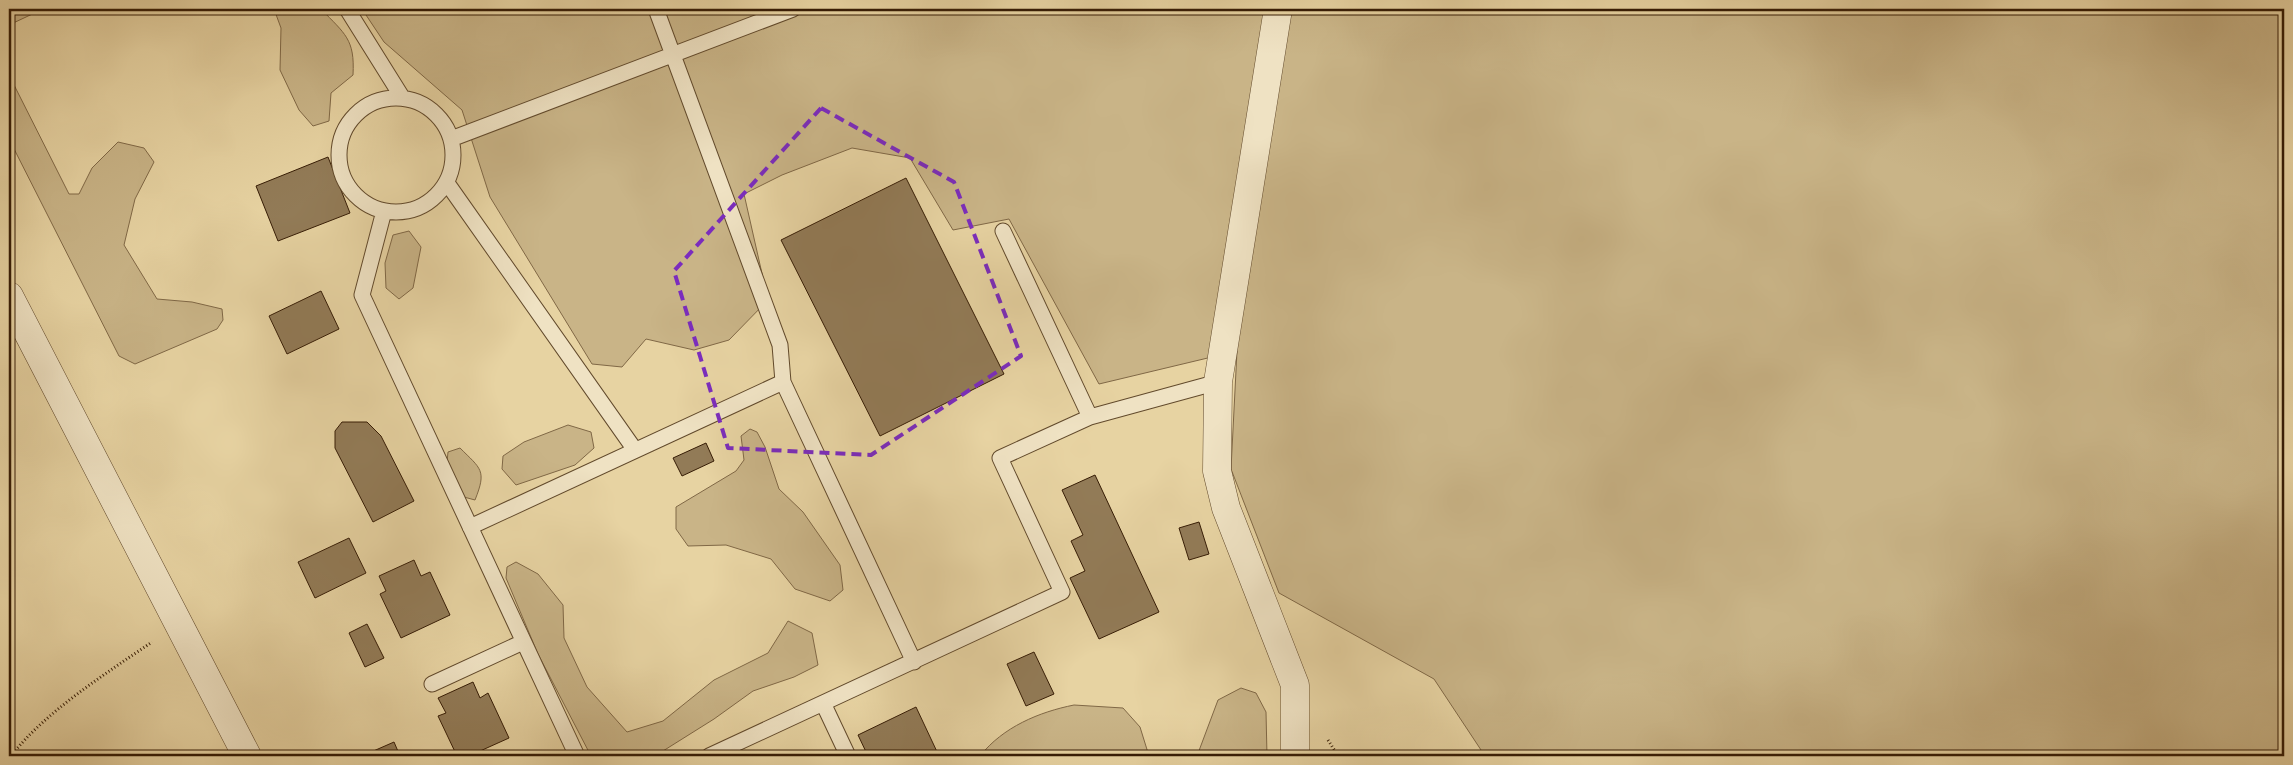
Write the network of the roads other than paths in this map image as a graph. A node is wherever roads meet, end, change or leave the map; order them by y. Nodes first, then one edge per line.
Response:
1 (347, 9) edge
2 (656, 9) edge
3 (793, 9) edge
4 (1278, 9) edge
5 (672, 54) junction
6 (402, 97) junction
7 (451, 139) junction
8 (446, 183) junction
9 (384, 211) junction
10 (1004, 232) dead end
11 (9, 296) edge
12 (783, 382) junction
13 (1218, 382) junction
14 (1090, 417) junction
15 (635, 450) junction
16 (470, 527) junction
17 (523, 642) junction
18 (914, 662) junction
19 (432, 684) dead end
20 (823, 703) junction
21 (247, 756) edge
22 (577, 756) edge
23 (709, 756) edge
24 (848, 756) edge
25 (1295, 756) edge

1 - 6 lane
2 - 5 lane
3 - 5 lane
4 - 13 street
5 - 7 lane
5 - 12 lane
6 - 7 lane
6 - 9 lane
7 - 8 lane
8 - 9 lane
8 - 15 lane
9 - 16 lane
10 - 14 lane
11 - 21 street
12 - 15 lane
12 - 18 lane
13 - 14 lane
13 - 25 street
14 - 18 lane
15 - 16 lane
16 - 17 lane
17 - 19 lane
17 - 22 lane
18 - 20 lane
20 - 23 lane
20 - 24 lane

